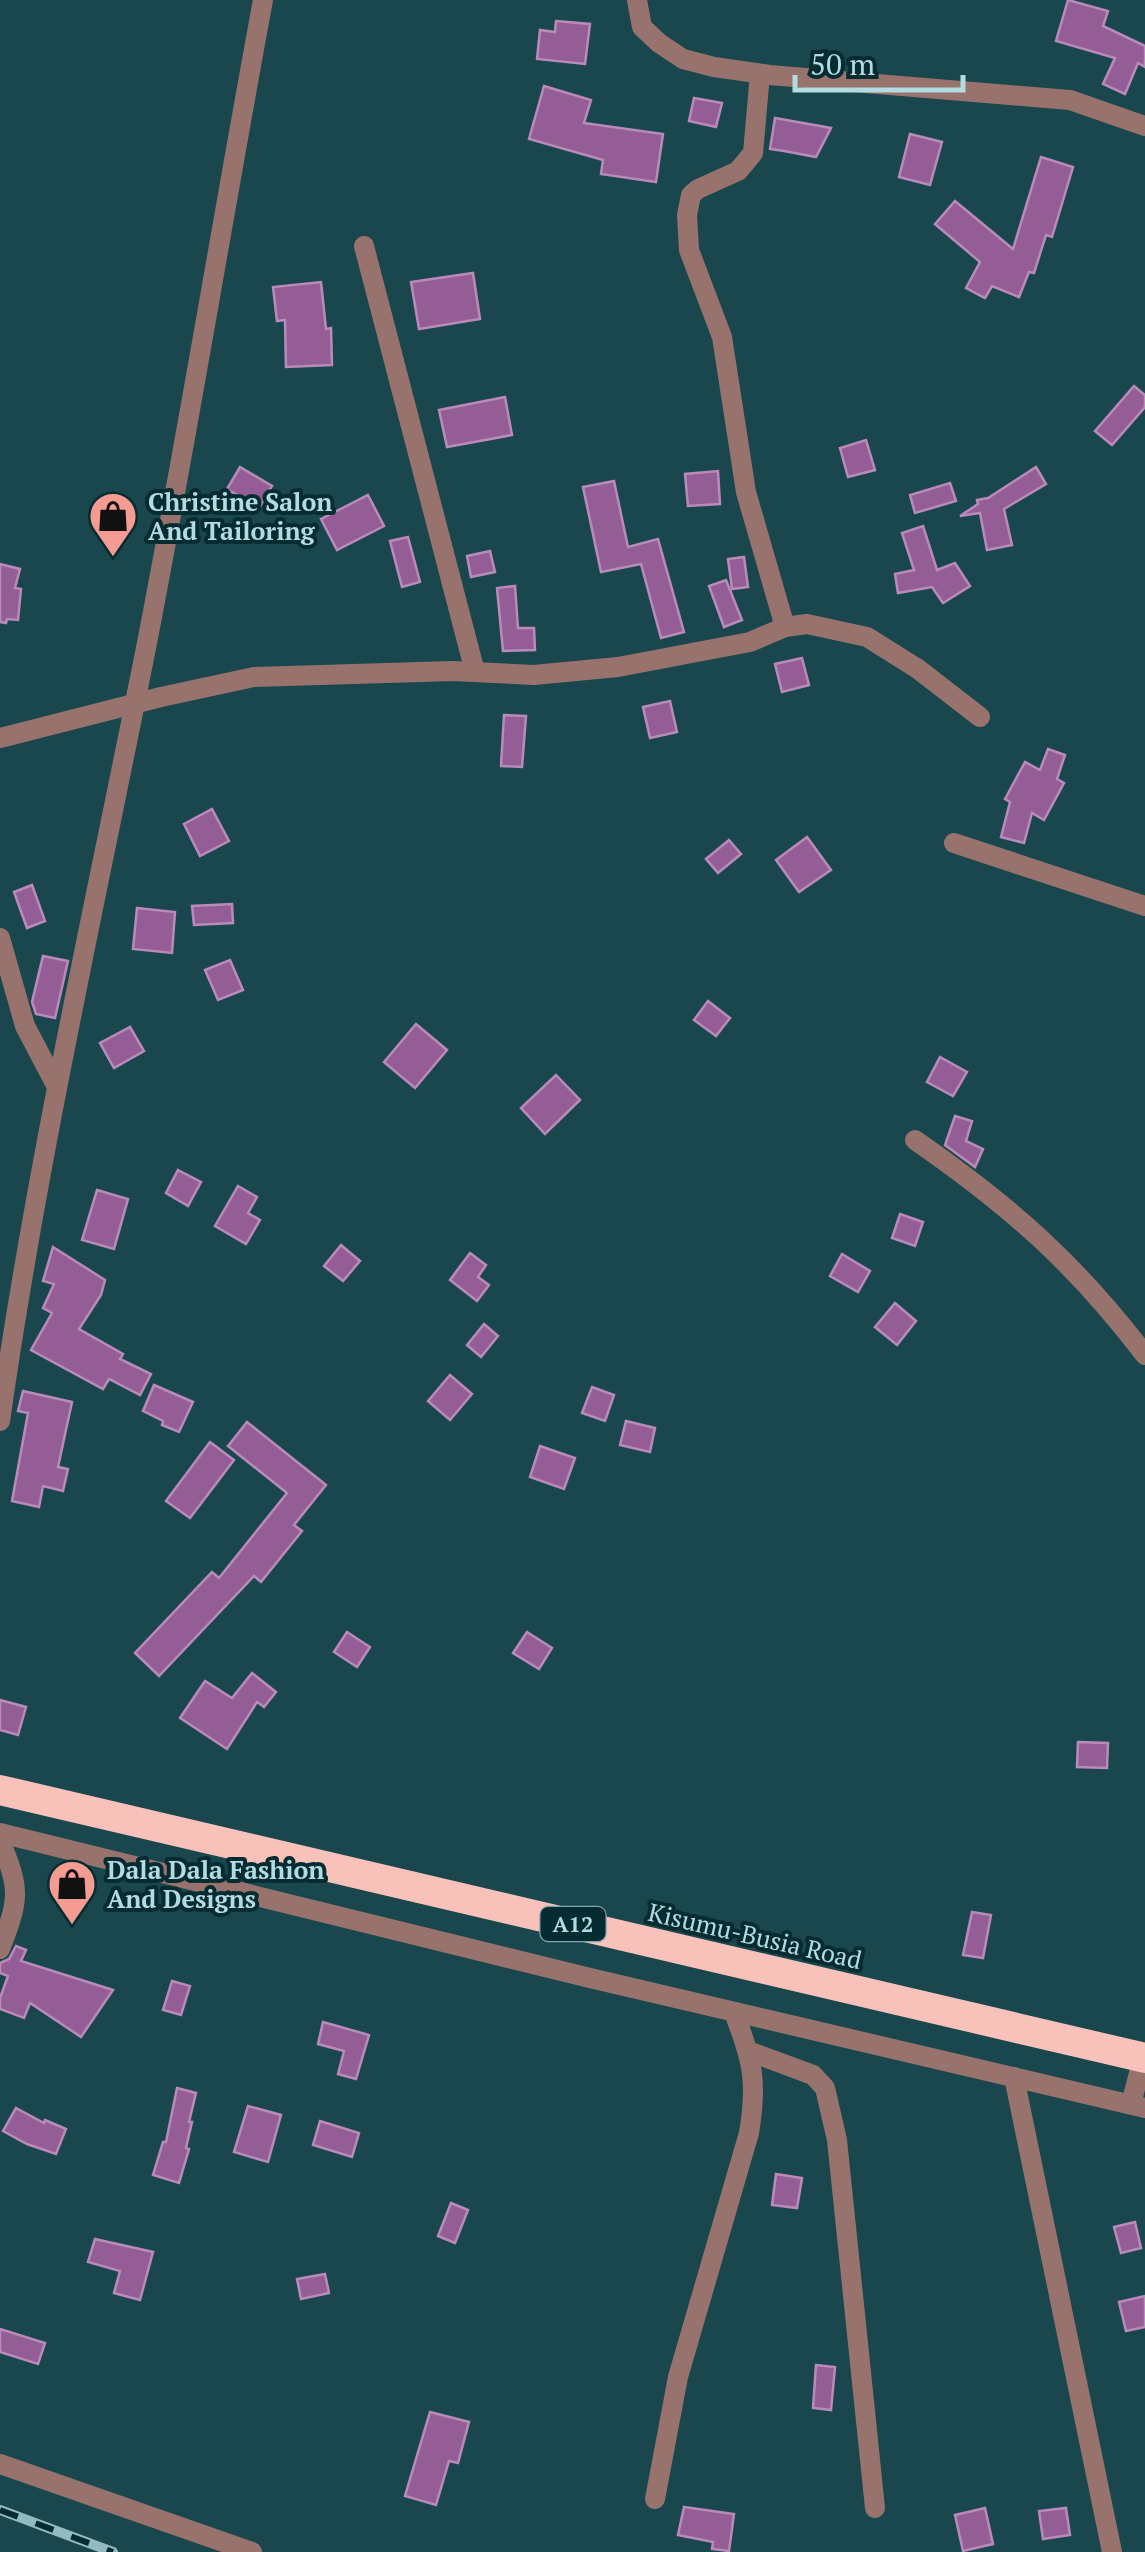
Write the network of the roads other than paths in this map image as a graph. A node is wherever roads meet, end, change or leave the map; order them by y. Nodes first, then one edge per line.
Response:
1 (263, 0) edge
2 (637, 0) edge
3 (760, 74) junction
4 (1145, 126) edge
5 (364, 246) dead end
6 (785, 628) junction
7 (475, 672) junction
8 (134, 704) junction
9 (980, 717) dead end
10 (0, 738) edge
11 (954, 842) dead end
12 (1145, 906) edge
13 (0, 938) edge
14 (56, 1086) junction
15 (915, 1140) dead end
16 (1145, 1356) edge
17 (0, 1413) edge
18 (0, 1790) edge
19 (0, 1837) edge
20 (0, 1949) edge
21 (734, 2012) junction
22 (748, 2051) junction
23 (1144, 2058) edge
24 (1014, 2077) junction
25 (1138, 2106) edge
26 (0, 2464) edge
27 (655, 2498) dead end
28 (875, 2508) dead end
29 (252, 2552) edge
30 (1112, 2552) edge

1 - 8 street
2 - 3 street
3 - 4 street
3 - 6 street
5 - 7 street
6 - 7 street
6 - 9 street
7 - 8 street
8 - 10 street
8 - 14 street
11 - 12 street
13 - 14 street
14 - 17 street
15 - 16 street
18 - 23 highway, Kisumu-Busia Road / A12
19 - 20 street
19 - 21 street
21 - 22 street
21 - 24 street
22 - 27 street
22 - 28 street
23 - 25 street
24 - 25 street
24 - 30 street
26 - 29 street

